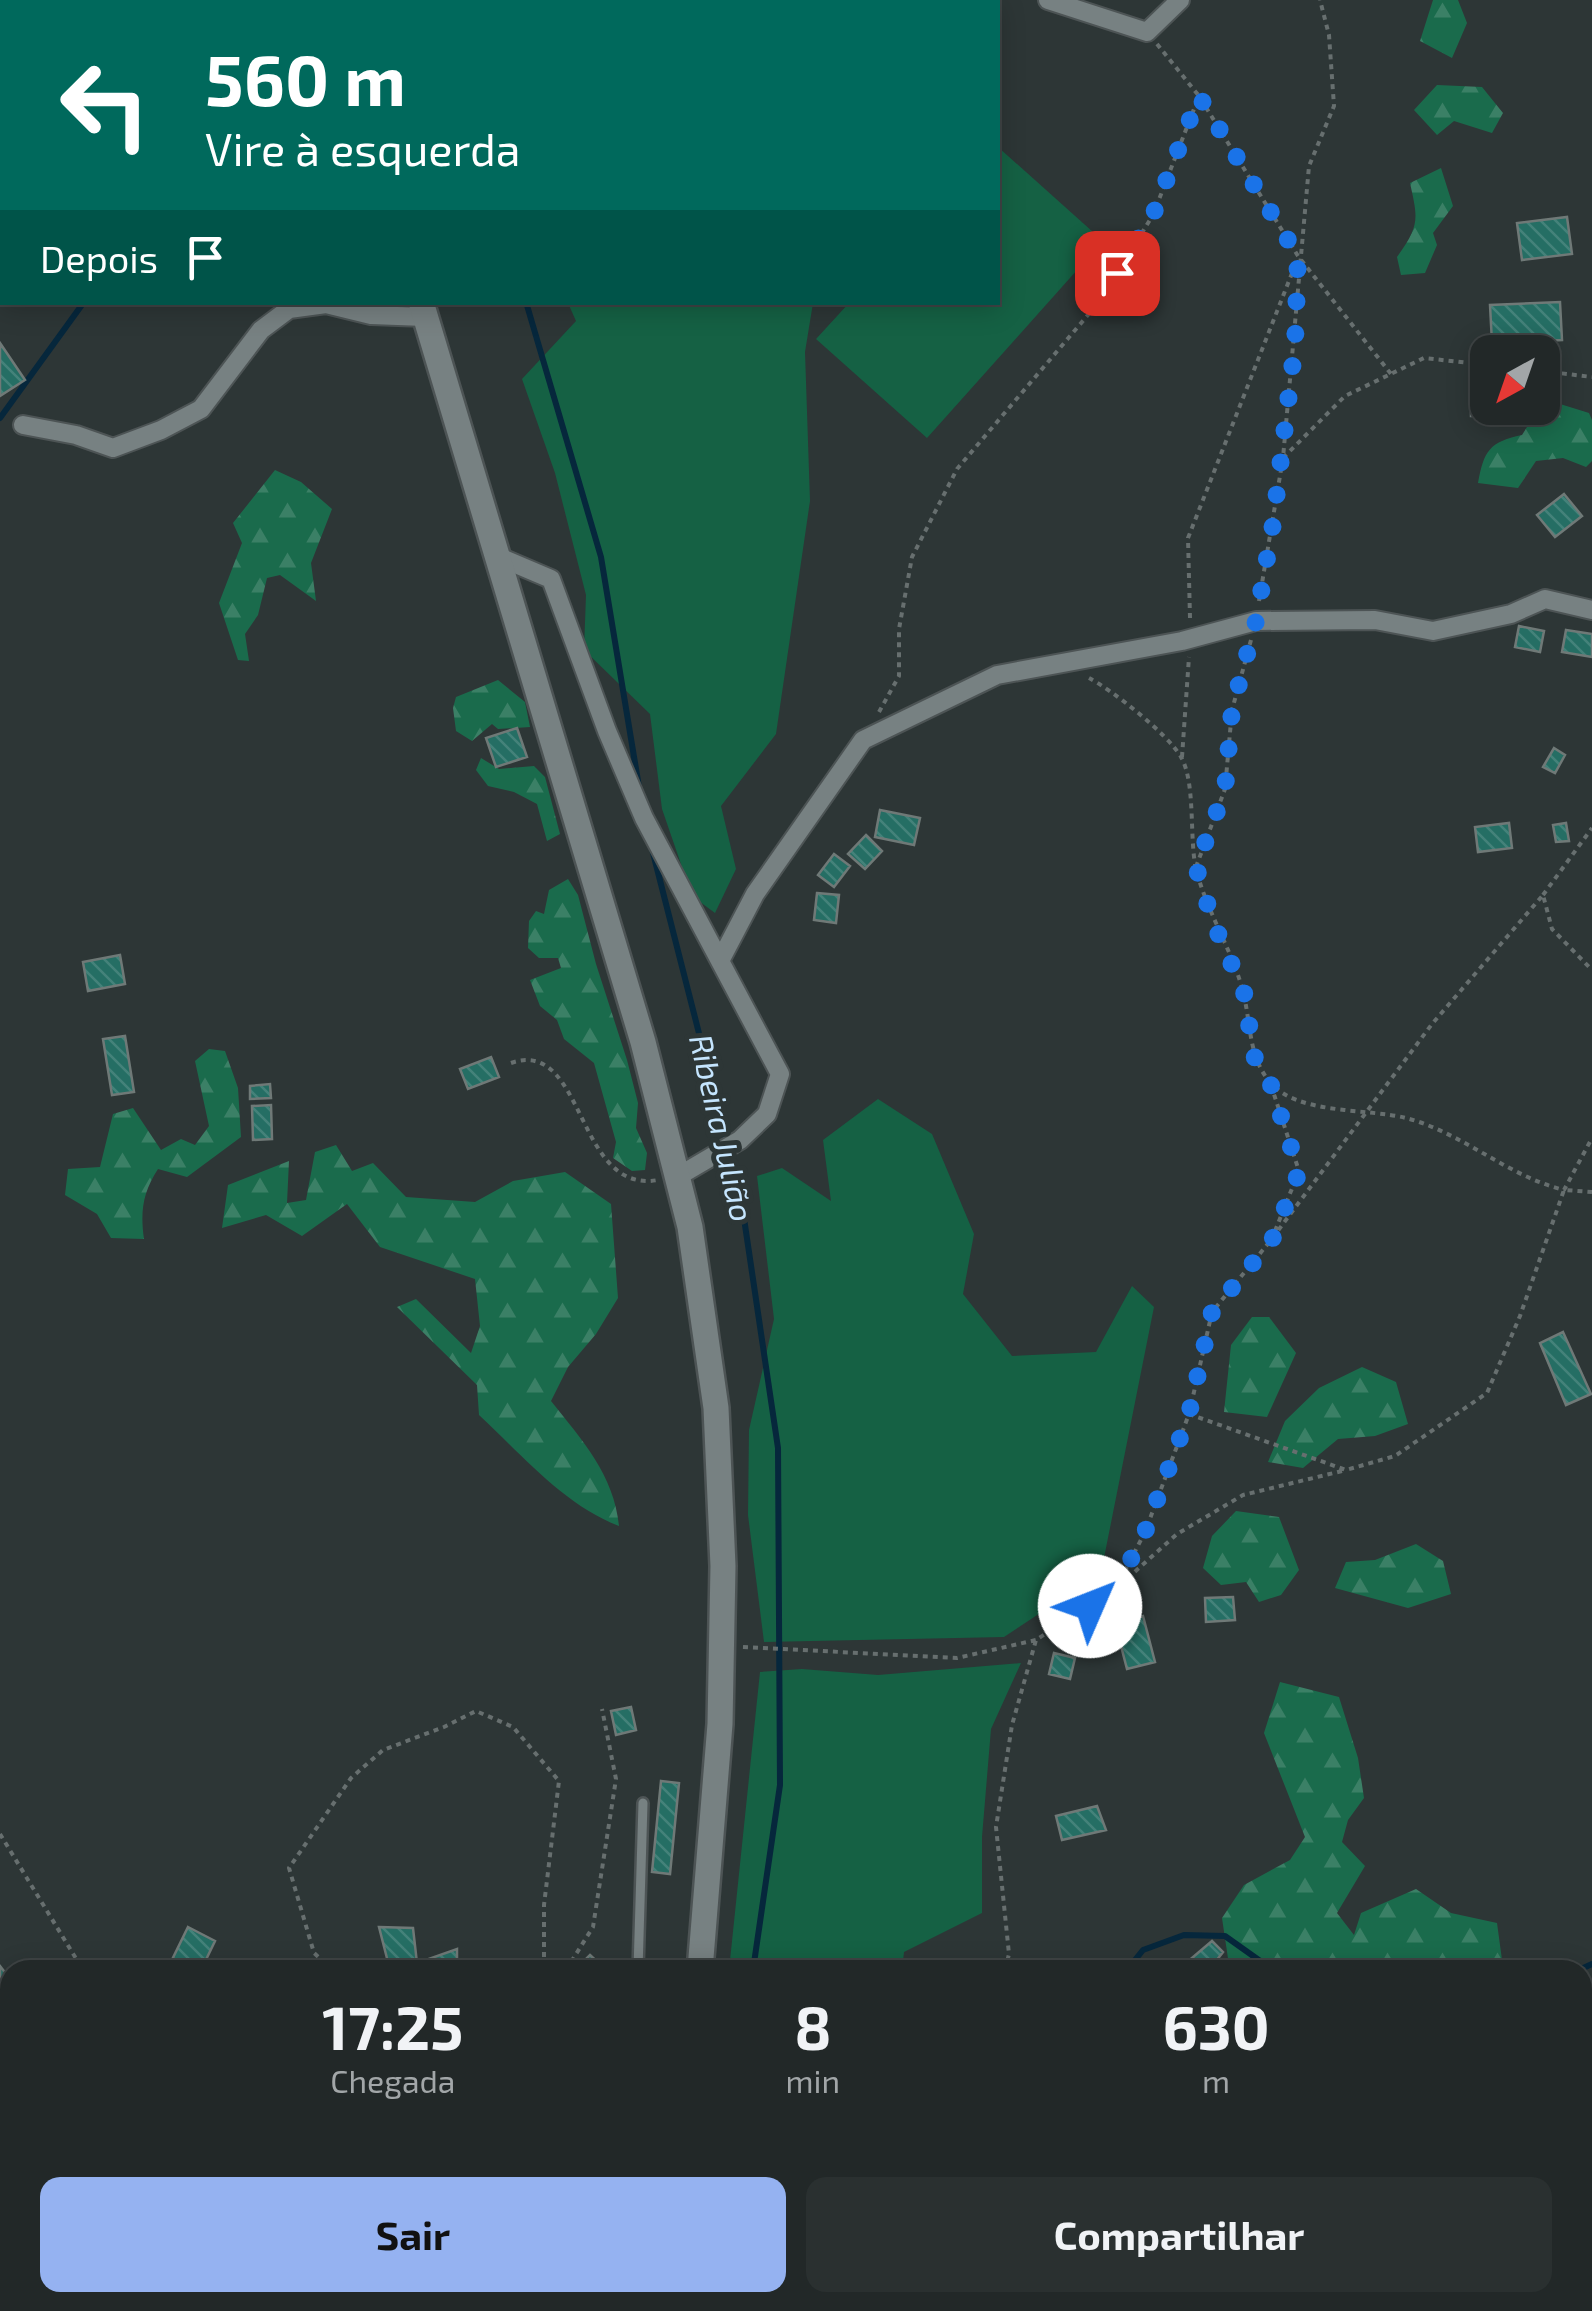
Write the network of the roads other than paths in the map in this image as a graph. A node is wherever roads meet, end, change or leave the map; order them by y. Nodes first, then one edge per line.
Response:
1 (1048, 0) edge
2 (1180, 0) edge
3 (320, 305) edge
4 (330, 305) edge
5 (423, 310) edge
6 (23, 425) dead end
7 (497, 556) junction
8 (1592, 610) edge
9 (721, 959) junction
10 (677, 1176) junction
11 (643, 1802) dead end
12 (638, 1960) edge
13 (701, 1960) edge

1 - 2 street
3 - 6 street
4 - 5 street
5 - 7 main road
7 - 9 street
7 - 10 main road
8 - 9 street
9 - 10 street
10 - 13 main road
11 - 12 lane

